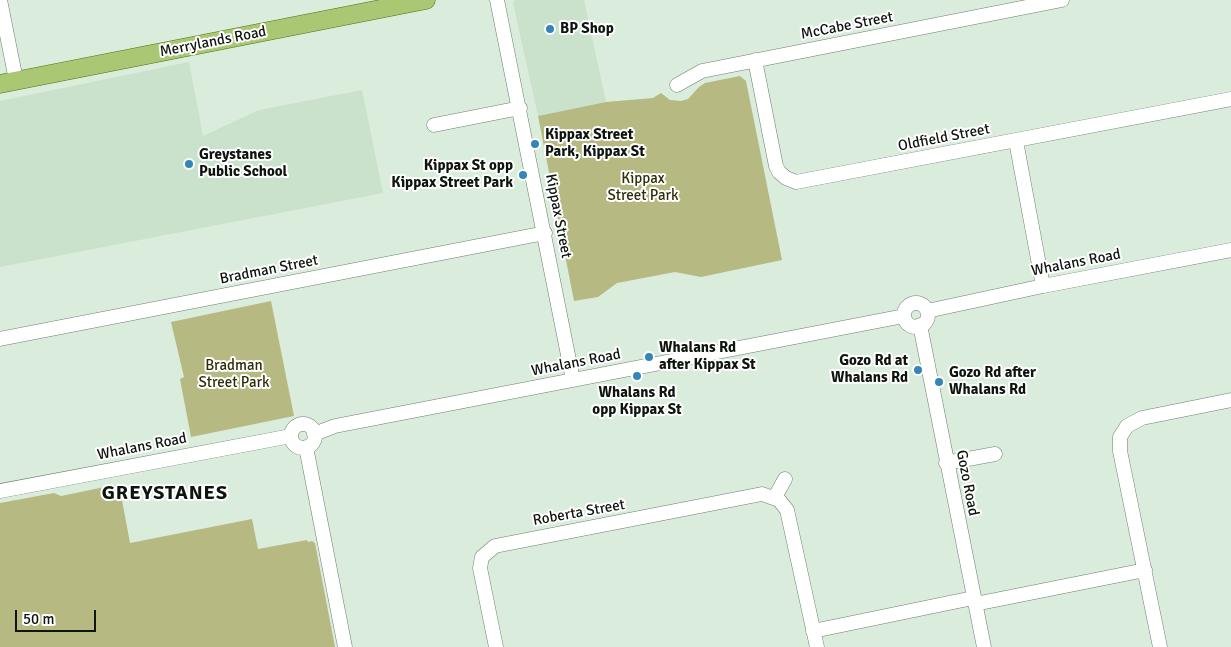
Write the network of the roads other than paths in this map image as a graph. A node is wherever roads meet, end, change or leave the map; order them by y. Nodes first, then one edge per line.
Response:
1 (0, 0) edge
2 (426, 0) edge
3 (497, 0) edge
4 (1062, 0) edge
5 (1025, 4) edge
6 (755, 60) junction
7 (8, 82) edge
8 (677, 84) dead end
9 (1231, 100) edge
10 (520, 108) junction
11 (434, 125) dead end
12 (1016, 141) junction
13 (545, 233) junction
14 (1231, 250) edge
15 (1043, 286) junction
16 (927, 311) junction
17 (904, 316) junction
18 (920, 325) junction
19 (0, 339) edge
20 (573, 380) junction
21 (1231, 400) edge
22 (314, 434) junction
23 (291, 436) junction
24 (306, 448) junction
25 (995, 454) dead end
26 (946, 463) junction
27 (785, 479) dead end
28 (0, 490) edge
29 (775, 497) junction
30 (1145, 570) junction
31 (974, 601) junction
32 (814, 631) junction
33 (344, 647) edge
34 (496, 647) edge
35 (817, 647) edge
36 (984, 647) edge
37 (1160, 647) edge

1 - 7 street
2 - 7 main road, Merrylands Road
3 - 10 street, Kippax Street
4 - 5 street
5 - 6 street, McCabe Street
6 - 8 street, McCabe Street
6 - 12 street, Oldfield Street
9 - 12 street, Oldfield Street
10 - 11 street
10 - 13 street, Kippax Street
12 - 15 street
13 - 19 street, Bradman Street
13 - 20 street, Kippax Street
14 - 15 street, Whalans Road
15 - 16 street, Whalans Road
16 - 17 street
16 - 18 street
17 - 18 street
17 - 20 street, Whalans Road
18 - 26 street, Gozo Road
20 - 22 street, Whalans Road
21 - 30 street
22 - 23 street
22 - 24 street
23 - 24 street
23 - 28 street, Whalans Road
24 - 33 street
25 - 26 street
26 - 31 street, Gozo Road
27 - 29 street
29 - 32 street
29 - 34 street, Roberta Street
30 - 31 street
30 - 37 street
31 - 32 street
31 - 36 street, Gozo Road
32 - 35 street

